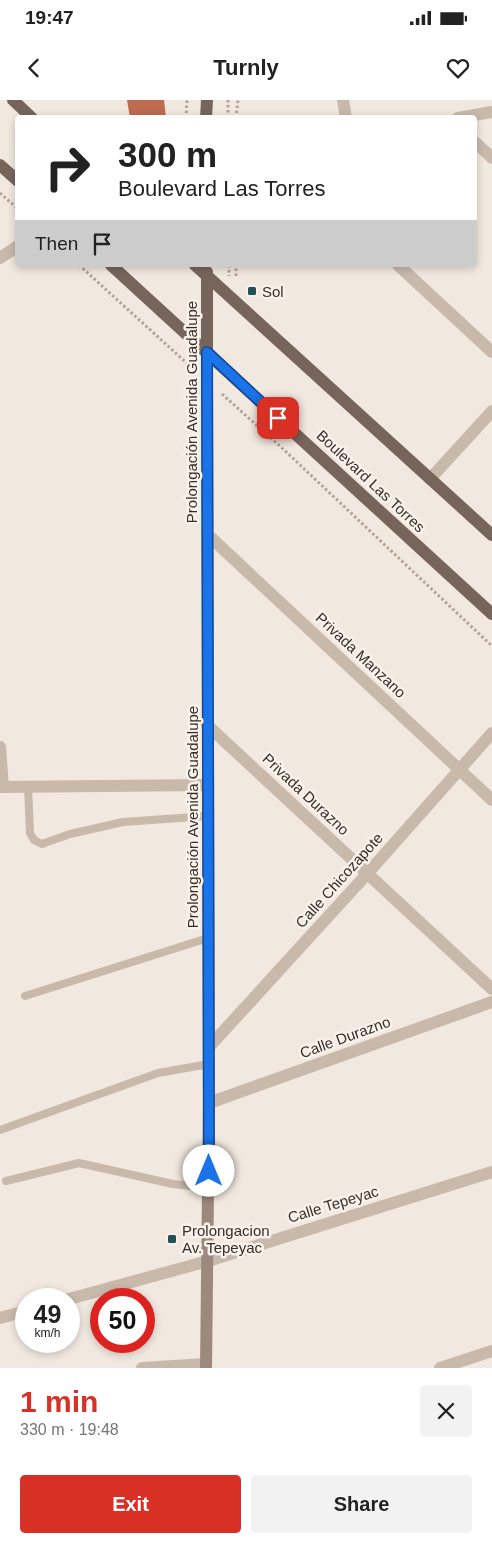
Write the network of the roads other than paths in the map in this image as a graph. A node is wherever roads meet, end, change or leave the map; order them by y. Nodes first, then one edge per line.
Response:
1 (13, 100) edge
2 (207, 100) edge
3 (343, 100) edge
4 (492, 112) edge
5 (29, 115) edge
6 (206, 115) edge
7 (346, 115) edge
8 (475, 115) edge
9 (477, 144) edge
10 (492, 158) edge
11 (0, 165) edge
12 (15, 178) edge
13 (15, 248) edge
14 (0, 258) edge
15 (113, 267) edge
16 (400, 267) edge
17 (207, 270) edge
18 (207, 352) junction
19 (492, 352) edge
20 (492, 412) edge
21 (430, 479) junction
22 (207, 534) junction
23 (492, 535) edge
24 (492, 614) edge
25 (207, 726) junction
26 (492, 733) edge
27 (0, 747) edge
28 (460, 770) junction
29 (208, 785) junction
30 (1, 786) edge
31 (28, 786) junction
32 (492, 800) edge
33 (208, 816) junction
34 (367, 874) junction
35 (208, 938) junction
36 (492, 989) edge
37 (25, 996) dead end
38 (492, 1002) edge
39 (209, 1047) junction
40 (209, 1064) junction
41 (209, 1103) junction
42 (0, 1130) edge
43 (492, 1172) edge
44 (6, 1181) dead end
45 (209, 1188) junction
46 (208, 1261) junction
47 (80, 1296) edge
48 (15, 1314) edge
49 (0, 1318) edge
50 (492, 1351) edge
51 (206, 1366) edge
52 (142, 1368) edge
53 (440, 1368) edge

1 - 5 main road
2 - 6 main road
3 - 7 street
4 - 8 street
9 - 10 street
11 - 12 main road
13 - 14 street
15 - 18 main road, Boulevard Las Torres
16 - 19 street
17 - 18 main road, Prolongación Avenida Guadalupe
17 - 21 main road
18 - 22 main road, Prolongación Avenida Guadalupe
18 - 24 main road, Boulevard Las Torres
20 - 21 street
21 - 23 main road
22 - 25 main road, Prolongación Avenida Guadalupe
22 - 28 street, Privada Manzano
25 - 29 main road, Prolongación Avenida Guadalupe
25 - 34 street, Privada Durazno
26 - 28 street, Calle Chicozapote
27 - 30 street
28 - 32 street, Privada Manzano
28 - 34 street, Calle Chicozapote
29 - 31 street
29 - 33 main road, Prolongación Avenida Guadalupe
30 - 31 street
31 - 33 lane
33 - 35 main road, Prolongación Avenida Guadalupe
34 - 36 street, Privada Durazno
34 - 39 street, Calle Chicozapote
35 - 37 lane
35 - 39 main road, Prolongación Avenida Guadalupe
38 - 41 street, Calle Durazno
39 - 40 main road, Prolongación Avenida Guadalupe
40 - 41 main road, Prolongación Avenida Guadalupe
40 - 42 lane
41 - 45 main road, Prolongación Avenida Guadalupe
43 - 46 street, Calle Tepeyac
44 - 45 lane
45 - 46 main road, Prolongación Avenida Guadalupe
46 - 47 street, Calle Tepeyac
46 - 51 main road, Prolongación Avenida Guadalupe
48 - 49 street
50 - 53 street
51 - 52 street

